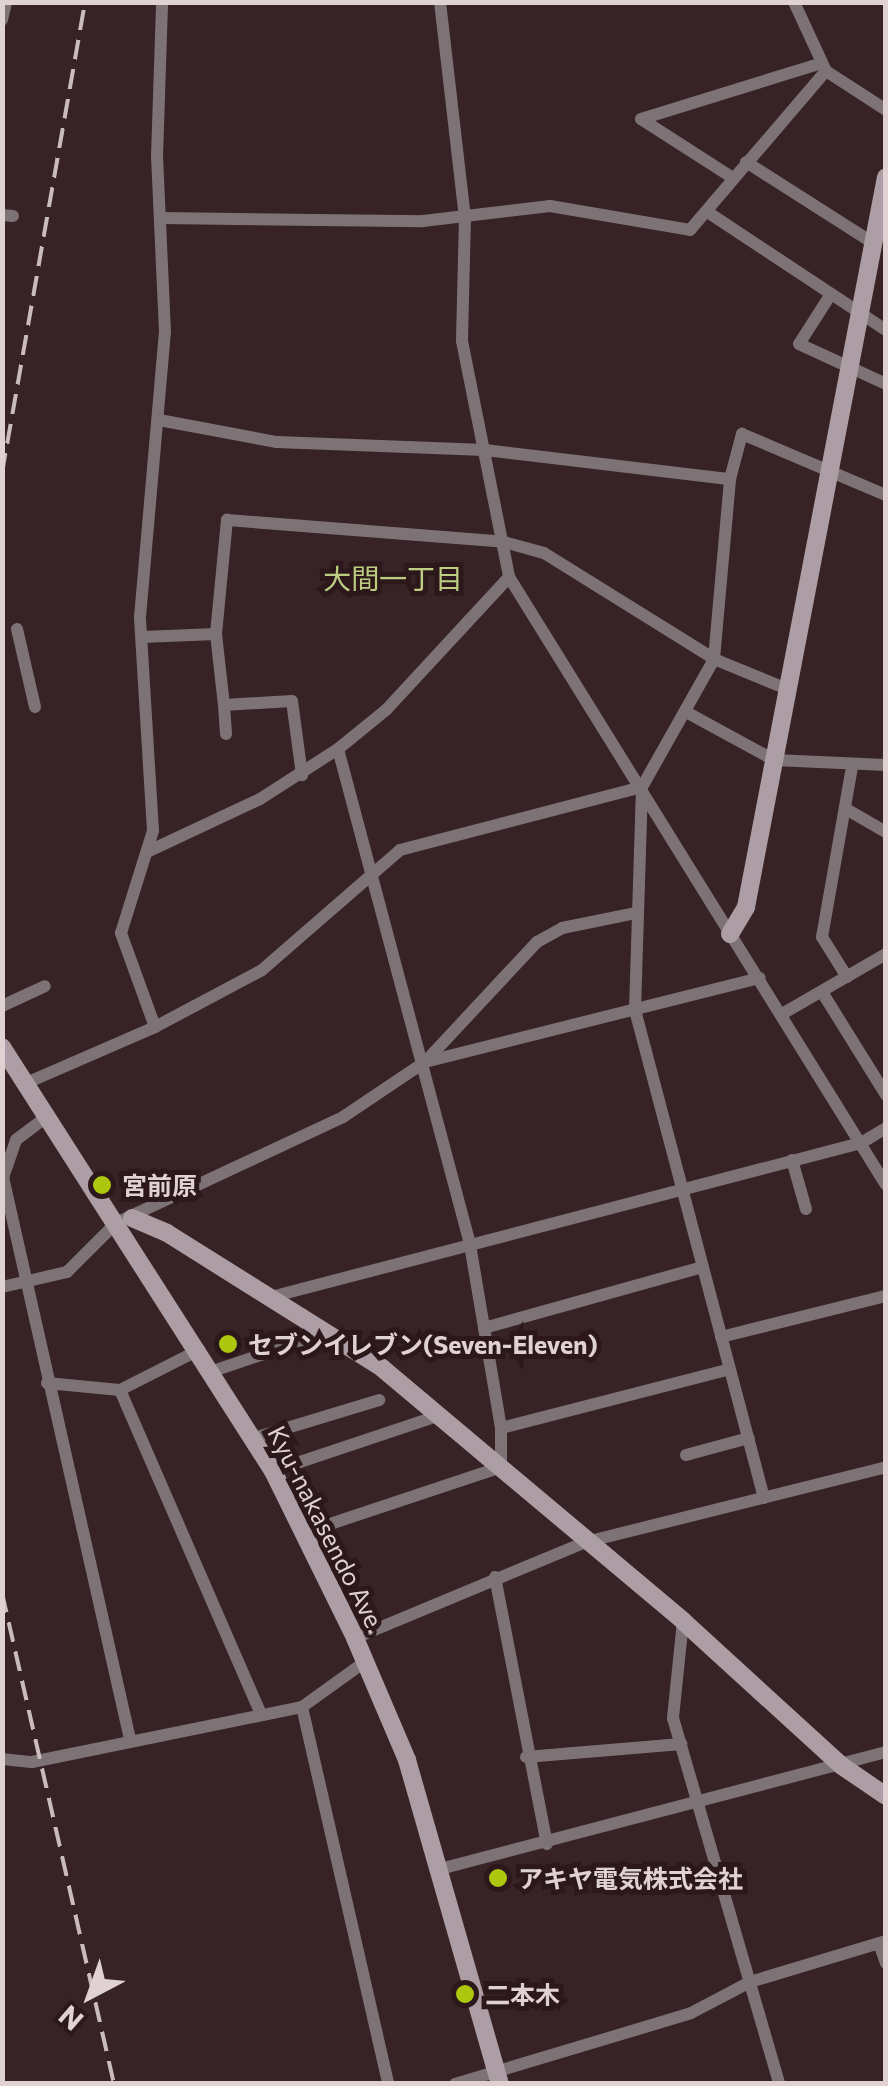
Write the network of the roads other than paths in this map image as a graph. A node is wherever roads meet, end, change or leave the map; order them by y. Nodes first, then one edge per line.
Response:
1 (6, 2) edge
2 (162, 2) edge
3 (440, 2) edge
4 (794, 2) edge
5 (2, 20) edge
6 (824, 68) junction
7 (886, 110) edge
8 (746, 162) junction
9 (886, 176) edge
10 (733, 178) junction
11 (709, 213) junction
12 (465, 217) junction
13 (161, 218) junction
14 (873, 243) junction
15 (831, 294) junction
16 (859, 312) junction
17 (886, 330) edge
18 (848, 366) junction
19 (886, 384) edge
20 (160, 420) junction
21 (485, 450) junction
22 (830, 469) junction
23 (730, 479) junction
24 (886, 496) edge
25 (504, 542) junction
26 (509, 576) junction
27 (17, 629) dead end
28 (216, 634) junction
29 (142, 637) junction
30 (714, 659) junction
31 (787, 689) junction
32 (224, 705) junction
33 (36, 707) dead end
34 (686, 712) junction
35 (226, 734) dead end
36 (338, 749) junction
37 (774, 760) junction
38 (886, 765) edge
39 (852, 767) junction
40 (302, 776) junction
41 (642, 787) junction
42 (846, 810) junction
43 (886, 832) edge
44 (149, 851) junction
45 (372, 876) junction
46 (636, 913) junction
47 (730, 934) junction
48 (886, 954) edge
49 (847, 977) junction
50 (760, 978) junction
51 (45, 986) dead end
52 (822, 992) junction
53 (2, 1006) edge
54 (635, 1010) junction
55 (782, 1014) junction
56 (156, 1027) junction
57 (2, 1047) edge
58 (425, 1062) junction
59 (24, 1084) junction
60 (886, 1095) edge
61 (45, 1118) junction
62 (886, 1128) edge
63 (861, 1143) junction
64 (792, 1160) junction
65 (886, 1185) edge
66 (682, 1187) junction
67 (806, 1210) dead end
68 (124, 1220) junction
69 (470, 1244) junction
70 (703, 1268) junction
71 (24, 1282) junction
72 (2, 1286) edge
73 (271, 1296) junction
74 (886, 1296) edge
75 (484, 1328) junction
76 (329, 1332) junction
77 (722, 1337) junction
78 (199, 1350) junction
79 (730, 1369) junction
80 (213, 1371) junction
81 (48, 1383) junction
82 (120, 1390) junction
83 (379, 1400) dead end
84 (438, 1416) junction
85 (501, 1428) junction
86 (254, 1438) junction
87 (749, 1438) junction
88 (686, 1455) dead end
89 (501, 1467) junction
90 (886, 1467) edge
91 (274, 1471) junction
92 (764, 1498) junction
93 (302, 1532) junction
94 (586, 1542) junction
95 (495, 1578) junction
96 (682, 1621) junction
97 (356, 1638) junction
98 (366, 1660) junction
99 (302, 1707) junction
100 (261, 1714) junction
101 (130, 1739) junction
102 (681, 1744) junction
103 (886, 1752) edge
104 (526, 1757) junction
105 (2, 1760) edge
106 (842, 1766) junction
107 (886, 1796) edge
108 (697, 1801) junction
109 (547, 1844) junction
110 (440, 1869) junction
111 (882, 1942) edge
112 (886, 1963) edge
113 (750, 1982) junction
114 (498, 2076) edge
115 (388, 2084) edge
116 (455, 2084) edge
117 (779, 2084) edge

1 - 5 street
2 - 13 street
3 - 12 street
4 - 6 street
6 - 7 street
6 - 8 street
6 - 10 street
8 - 10 street
8 - 14 street
9 - 14 street
10 - 11 street
11 - 12 street
11 - 15 street
12 - 13 street
12 - 21 street
13 - 20 street
14 - 16 street
15 - 16 street
15 - 18 street
16 - 17 street
16 - 18 street
18 - 19 street
18 - 22 street
20 - 21 street
20 - 29 street
21 - 23 street
21 - 25 street
22 - 23 street
22 - 24 street
22 - 31 street
23 - 30 street
25 - 26 street
25 - 28 street
25 - 30 street
26 - 36 street
26 - 41 street
27 - 33 street
28 - 29 street
28 - 32 street
29 - 44 street
30 - 31 street
30 - 34 street
31 - 37 street
32 - 35 street
32 - 40 street
34 - 37 street
34 - 41 street
36 - 40 street
36 - 45 street
37 - 39 street
37 - 47 street
38 - 39 street
39 - 42 street
40 - 44 street
41 - 45 street
41 - 46 street
41 - 47 street
42 - 43 street
42 - 49 street
44 - 56 street
45 - 56 street
45 - 58 street
46 - 54 street
46 - 58 street
47 - 50 street
48 - 49 street
49 - 52 street
50 - 54 street
50 - 55 street
51 - 53 street
52 - 55 street
52 - 60 street
54 - 58 street
54 - 66 street
55 - 63 street
56 - 59 street
57 - 59 street, Kyu-nakasendo Ave.
58 - 68 street
58 - 69 street
59 - 61 street, Kyu-nakasendo Ave.
61 - 68 street, Kyu-nakasendo Ave.
61 - 71 street
62 - 63 street
63 - 64 street
63 - 65 street
64 - 66 street
64 - 67 street
66 - 69 street
66 - 70 street
68 - 71 street
68 - 73 street
68 - 78 street, Kyu-nakasendo Ave.
69 - 73 street
69 - 75 street
70 - 75 street
70 - 77 street
71 - 72 street
71 - 81 street
73 - 76 street
74 - 77 street
75 - 85 street
76 - 80 street
76 - 84 street
77 - 79 street
78 - 80 street, Kyu-nakasendo Ave.
78 - 82 street
79 - 85 street
79 - 87 street
80 - 86 street, Kyu-nakasendo Ave.
81 - 82 street
81 - 101 street
82 - 100 street
83 - 86 street
84 - 89 street
84 - 91 street
85 - 89 street
86 - 91 street, Kyu-nakasendo Ave.
87 - 88 street
87 - 92 street
89 - 93 street
89 - 94 street
90 - 92 street
91 - 93 street, Kyu-nakasendo Ave.
92 - 94 street
93 - 97 street, Kyu-nakasendo Ave.
94 - 95 street
94 - 96 street
95 - 97 street
95 - 104 street
96 - 102 street
96 - 106 street
97 - 98 street, Kyu-nakasendo Ave.
98 - 99 street
98 - 110 street, Kyu-nakasendo Ave.
99 - 100 street
99 - 115 street
100 - 101 street
101 - 105 street
102 - 104 street
102 - 108 street
103 - 106 street
104 - 109 street
106 - 107 street
106 - 108 street
108 - 109 street
108 - 113 street
109 - 110 street
110 - 114 street, Kyu-nakasendo Ave.
111 - 112 street
111 - 113 street
113 - 114 street
113 - 117 street
114 - 116 street

